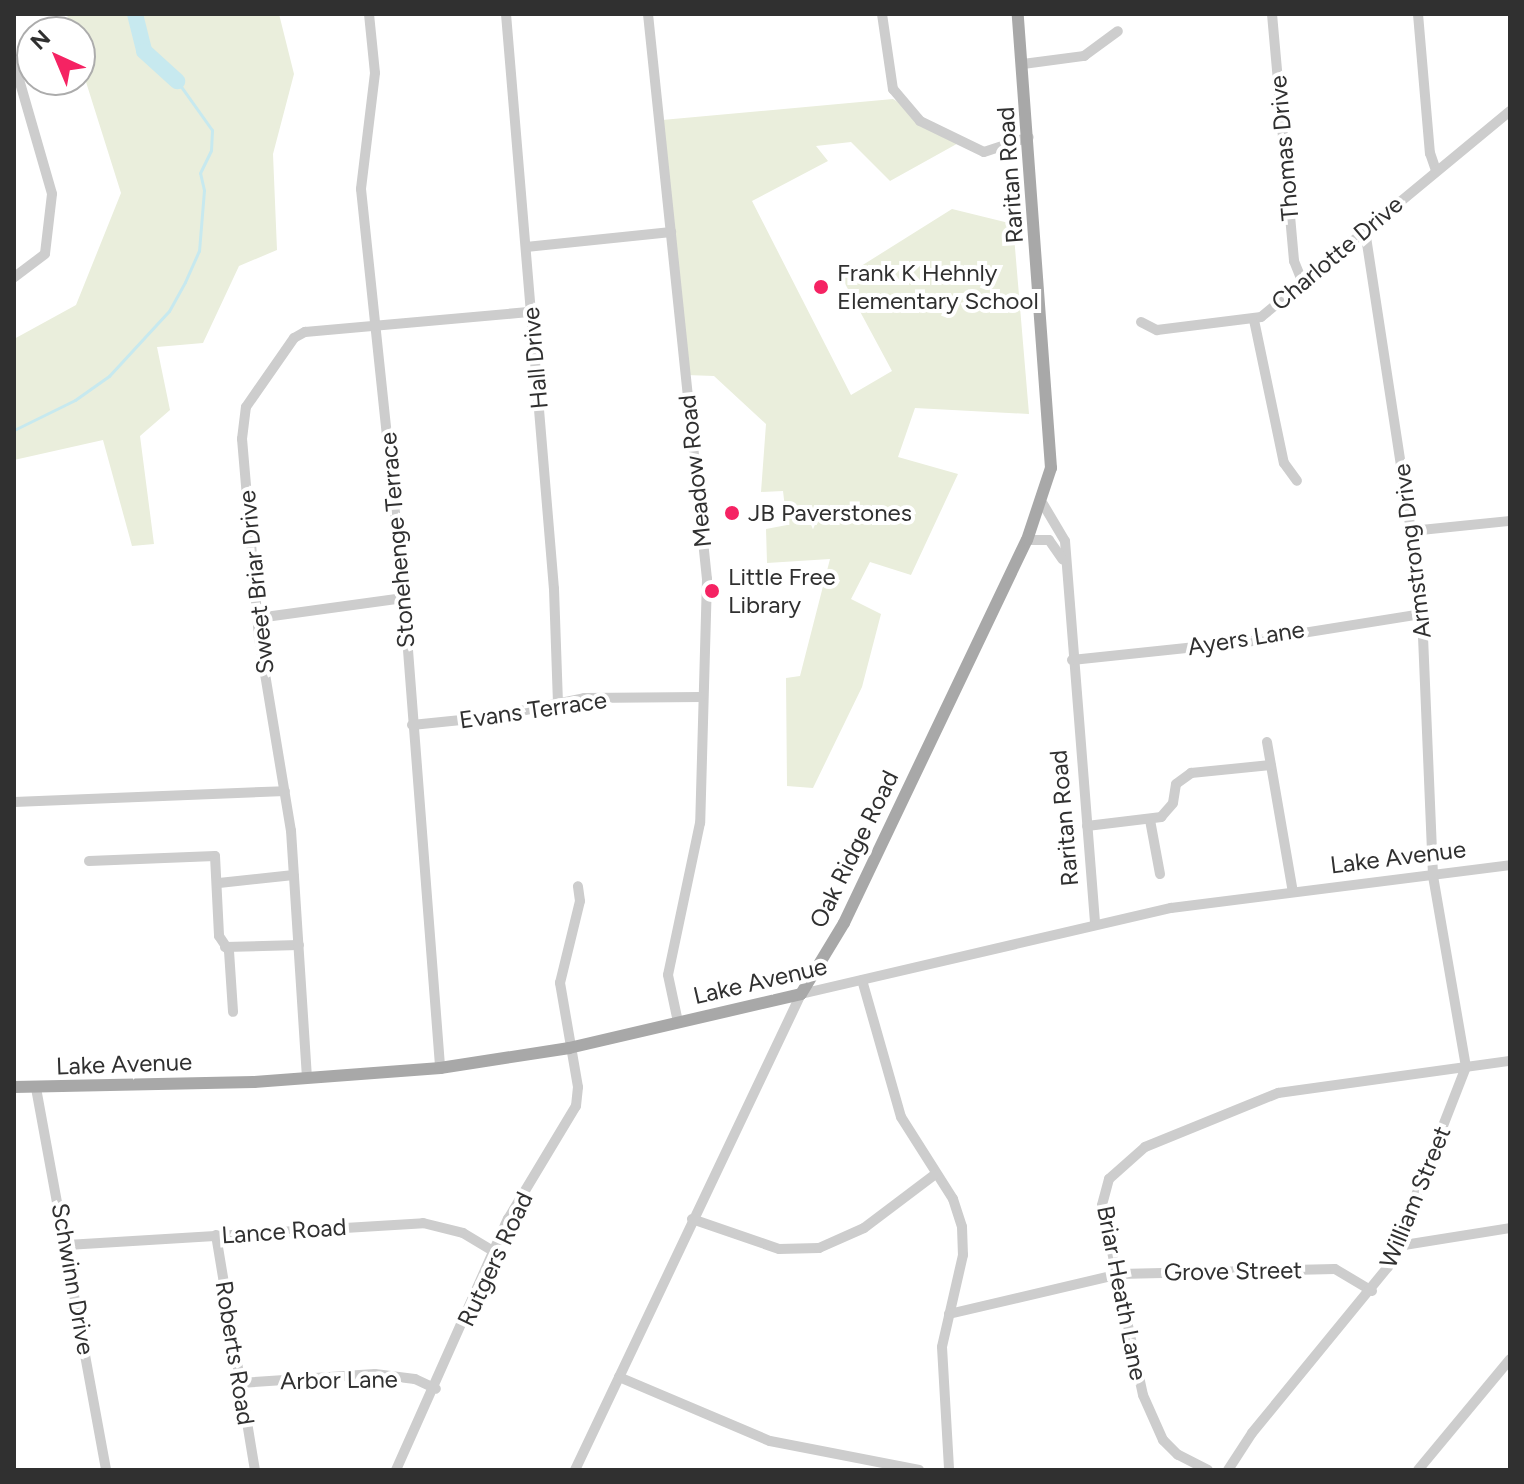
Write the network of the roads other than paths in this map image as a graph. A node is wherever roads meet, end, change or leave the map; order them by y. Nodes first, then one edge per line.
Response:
1 (369, 14) edge
2 (506, 14) edge
3 (648, 14) edge
4 (882, 14) edge
5 (1018, 14) edge
6 (1272, 14) edge
7 (1418, 14) edge
8 (1118, 31) dead end
9 (14, 62) edge
10 (1023, 64) junction
11 (1510, 111) edge
12 (1029, 137) junction
13 (1436, 170) junction
14 (1365, 230) junction
15 (671, 232) junction
16 (526, 247) junction
17 (14, 277) edge
18 (1302, 281) junction
19 (531, 312) junction
20 (1254, 320) junction
21 (1141, 322) dead end
22 (375, 324) junction
23 (1297, 481) dead end
24 (1043, 504) junction
25 (1510, 521) edge
26 (1411, 531) junction
27 (1027, 540) junction
28 (1065, 565) junction
29 (404, 598) junction
30 (1421, 614) junction
31 (258, 618) junction
32 (1072, 660) junction
33 (701, 697) junction
34 (558, 702) junction
35 (412, 725) junction
36 (1267, 742) dead end
37 (1271, 765) junction
38 (285, 791) junction
39 (14, 802) edge
40 (1150, 820) junction
41 (1087, 826) junction
42 (89, 861) dead end
43 (1510, 865) edge
44 (1160, 874) dead end
45 (294, 875) junction
46 (1433, 875) junction
47 (219, 883) junction
48 (578, 886) dead end
49 (1293, 892) junction
50 (1095, 924) junction
51 (299, 945) junction
52 (225, 947) junction
53 (862, 980) junction
54 (801, 994) junction
55 (233, 1012) dead end
56 (678, 1022) junction
57 (569, 1048) junction
58 (1510, 1061) edge
59 (1466, 1067) junction
60 (440, 1068) junction
61 (307, 1078) junction
62 (14, 1087) edge
63 (36, 1088) junction
64 (934, 1175) junction
65 (692, 1219) junction
66 (1510, 1228) edge
67 (216, 1235) junction
68 (67, 1245) junction
69 (1398, 1246) junction
70 (493, 1251) junction
71 (1115, 1275) junction
72 (1372, 1291) junction
73 (949, 1314) junction
74 (1510, 1359) edge
75 (619, 1377) junction
76 (240, 1383) junction
77 (436, 1389) junction
78 (106, 1470) edge
79 (255, 1470) edge
80 (396, 1470) edge
81 (575, 1470) edge
82 (919, 1470) edge
83 (949, 1470) edge
84 (1208, 1470) edge
85 (1228, 1470) edge
86 (1418, 1470) edge

1 - 22 street, Stonehenge Terrace
2 - 16 street, Hall Drive
3 - 15 street, Meadow Road
4 - 12 street
5 - 10 main road, Raritan Road
6 - 18 street, Thomas Drive
7 - 13 street
8 - 10 street
9 - 17 street
10 - 12 main road, Raritan Road
11 - 13 street, Charlotte Drive
12 - 24 main road, Raritan Road
13 - 14 street, Charlotte Drive
14 - 18 street, Charlotte Drive
14 - 26 street, Armstrong Drive
15 - 16 street
15 - 33 street, Meadow Road
16 - 19 street, Hall Drive
18 - 20 street, Charlotte Drive
19 - 22 street, Sweet Briar Drive
19 - 34 street, Hall Drive
20 - 21 street, Charlotte Drive
20 - 23 street
22 - 29 street, Stonehenge Terrace
22 - 31 street, Sweet Briar Drive
24 - 27 main road, Oak Ridge Road
24 - 28 street, Raritan Road
25 - 26 street
26 - 30 street, Armstrong Drive
27 - 28 street
27 - 54 main road, Oak Ridge Road
28 - 32 street, Raritan Road
29 - 31 street
29 - 35 street, Stonehenge Terrace
30 - 32 street, Ayers Lane
30 - 46 street, Armstrong Drive
31 - 38 street, Sweet Briar Drive
32 - 41 street, Raritan Road
33 - 34 street, Evans Terrace
33 - 56 street, Meadow Road
34 - 35 street, Evans Terrace
35 - 60 street, Stonehenge Terrace
36 - 37 street
37 - 40 street
37 - 49 street
38 - 39 street
38 - 45 street, Sweet Briar Drive
40 - 41 street
40 - 44 street
41 - 50 street, Raritan Road
42 - 47 street
43 - 46 street, Lake Avenue
45 - 47 street
45 - 51 street, Sweet Briar Drive
46 - 49 street, Lake Avenue
46 - 59 street
47 - 52 street
48 - 57 street, Rutgers Road
49 - 50 street, Lake Avenue
50 - 53 street, Lake Avenue
51 - 52 street
51 - 61 street, Sweet Briar Drive
52 - 55 street
53 - 54 street, Lake Avenue
53 - 64 street
54 - 56 main road, Lake Avenue
54 - 65 street, Oak Ridge Road
56 - 57 main road, Lake Avenue
57 - 60 main road, Lake Avenue
57 - 70 street, Rutgers Road
58 - 59 street, Briar Heath Lane
59 - 69 street, William Street
59 - 71 street, Briar Heath Lane
60 - 61 main road, Lake Avenue
61 - 63 main road, Lake Avenue
62 - 63 main road, Lake Avenue
63 - 68 street, Schwinn Drive
64 - 65 street
64 - 73 street
65 - 75 street, Oak Ridge Road
66 - 69 street
67 - 68 street, Lance Road
67 - 70 street, Lance Road
67 - 76 street, Roberts Road
68 - 78 street, Schwinn Drive
69 - 72 street, William Street
70 - 77 street, Rutgers Road
71 - 72 street, Grove Street
71 - 73 street, Grove Street
71 - 84 street, Briar Heath Lane
72 - 85 street, William Street
73 - 83 street
74 - 86 street
75 - 81 street, Oak Ridge Road
75 - 82 street
76 - 77 street, Arbor Lane
76 - 79 street, Roberts Road
77 - 80 street, Rutgers Road

